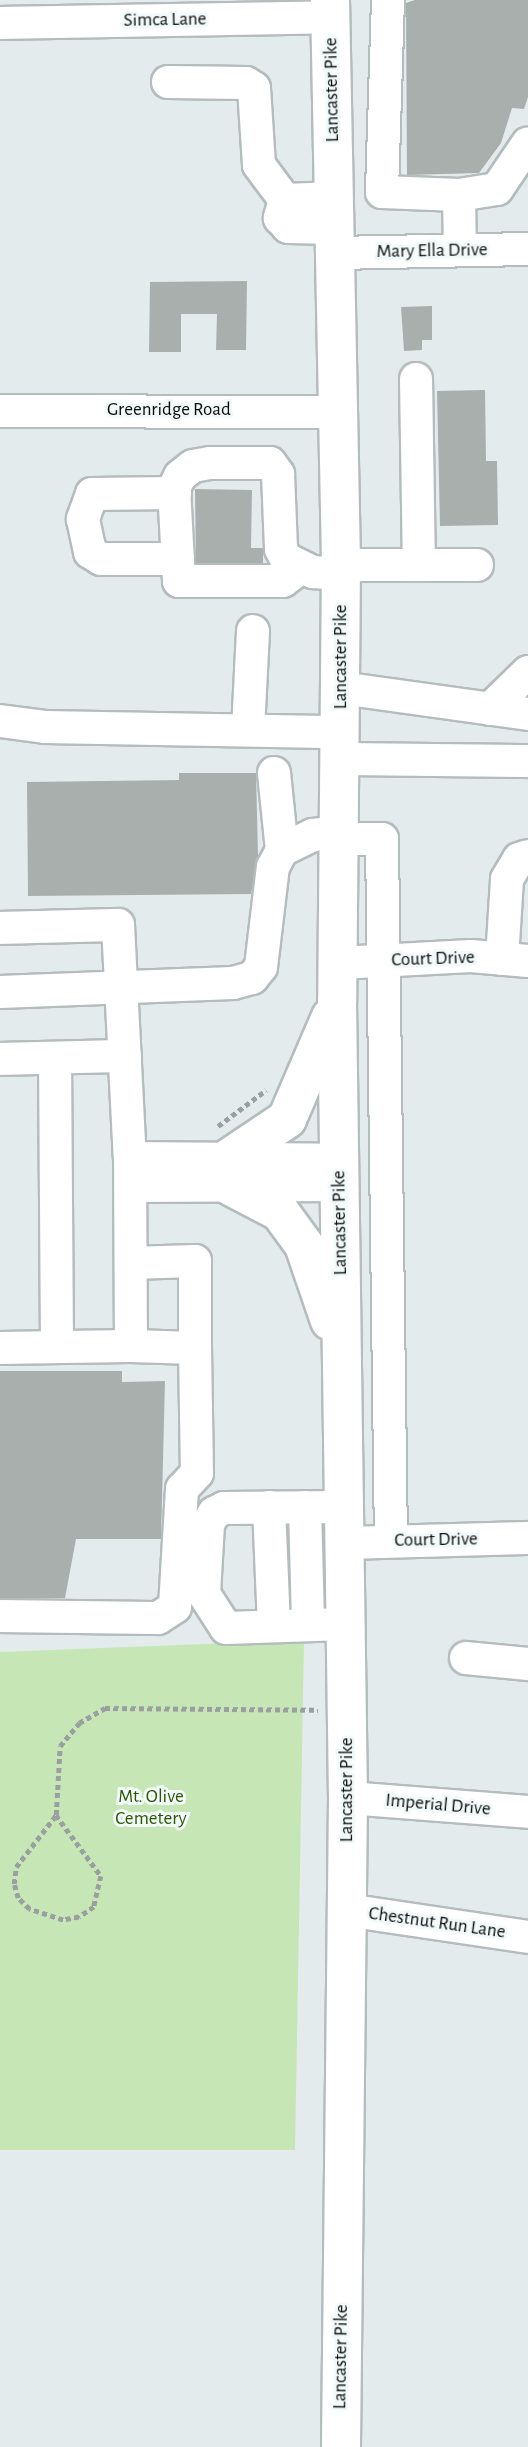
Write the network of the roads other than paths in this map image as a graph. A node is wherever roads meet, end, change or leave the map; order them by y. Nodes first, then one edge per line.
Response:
1 (388, 0) edge
2 (330, 8) edge
3 (260, 9) edge
4 (0, 23) edge
5 (168, 82) dead end
6 (528, 143) edge
7 (459, 195) junction
8 (335, 227) junction
9 (528, 249) edge
10 (460, 250) junction
11 (416, 379) dead end
12 (0, 411) edge
13 (338, 412) junction
14 (175, 493) junction
15 (178, 559) junction
16 (419, 565) junction
17 (477, 565) dead end
18 (300, 569) junction
19 (341, 569) junction
20 (253, 631) dead end
21 (528, 672) edge
22 (341, 688) junction
23 (490, 709) junction
24 (528, 715) edge
25 (0, 721) edge
26 (248, 730) junction
27 (341, 745) junction
28 (528, 761) edge
29 (274, 774) dead end
30 (340, 836) junction
31 (282, 850) junction
32 (528, 856) edge
33 (0, 928) edge
34 (515, 960) edge
35 (385, 961) junction
36 (339, 963) junction
37 (121, 988) junction
38 (0, 992) edge
39 (337, 1002) junction
40 (125, 1056) junction
41 (55, 1058) junction
42 (0, 1059) edge
43 (225, 1158) junction
44 (131, 1172) junction
45 (339, 1172) junction
46 (131, 1263) junction
47 (131, 1346) junction
48 (57, 1347) junction
49 (0, 1348) edge
50 (195, 1349) junction
51 (341, 1352) junction
52 (270, 1507) junction
53 (305, 1507) junction
54 (344, 1525) junction
55 (528, 1538) edge
56 (391, 1541) junction
57 (0, 1616) edge
58 (345, 1624) junction
59 (274, 1625) junction
60 (308, 1625) junction
61 (466, 1658) dead end
62 (528, 1664) edge
63 (348, 1798) junction
64 (528, 1812) edge
65 (346, 1910) junction
66 (528, 1937) edge
67 (342, 2441) edge

1 - 7 street
2 - 3 street, Simca Lane
2 - 8 main road, Lancaster Pike
3 - 4 street, Simca Lane
5 - 8 street, Mary Ella Drive
6 - 7 street
7 - 10 street
8 - 10 street, Mary Ella Drive
8 - 13 main road, Lancaster Pike
9 - 10 street, Mary Ella Drive
11 - 16 street
12 - 13 street, Greenridge Road
13 - 19 main road, Lancaster Pike
14 - 15 street
14 - 15 street
14 - 18 street
15 - 18 street
16 - 17 street
16 - 19 street
18 - 19 street
19 - 22 main road, Lancaster Pike
20 - 26 street
21 - 23 street
22 - 23 street
22 - 27 main road, Lancaster Pike
23 - 24 street
25 - 26 street
26 - 27 street
27 - 28 street
27 - 30 main road, Lancaster Pike
29 - 31 street
30 - 31 street
30 - 35 street
30 - 36 main road, Lancaster Pike
31 - 37 street
32 - 34 street
33 - 37 street
34 - 35 street, Court Drive
35 - 36 street, Court Drive
35 - 56 street
36 - 39 main road, Lancaster Pike
37 - 38 street
37 - 40 street
39 - 43 main road
39 - 45 main road, Lancaster Pike
40 - 41 street
40 - 44 street
41 - 42 street
41 - 48 street
43 - 44 street
43 - 45 street
43 - 51 main road
44 - 46 street
45 - 51 main road, Lancaster Pike
46 - 47 street
46 - 50 street
47 - 48 street
47 - 50 street
48 - 49 street
50 - 57 street
51 - 54 main road, Lancaster Pike
52 - 53 street, Court Drive
52 - 59 street
52 - 59 street, Court Drive
53 - 54 street, Court Drive
53 - 60 street
54 - 56 street, Court Drive
54 - 58 main road, Lancaster Pike
55 - 56 street, Court Drive
58 - 60 street
58 - 63 main road, Lancaster Pike
59 - 60 street
61 - 62 street
63 - 64 street, Imperial Drive
63 - 65 main road, Lancaster Pike
65 - 66 street, Chestnut Run Lane
65 - 67 main road, Lancaster Pike

